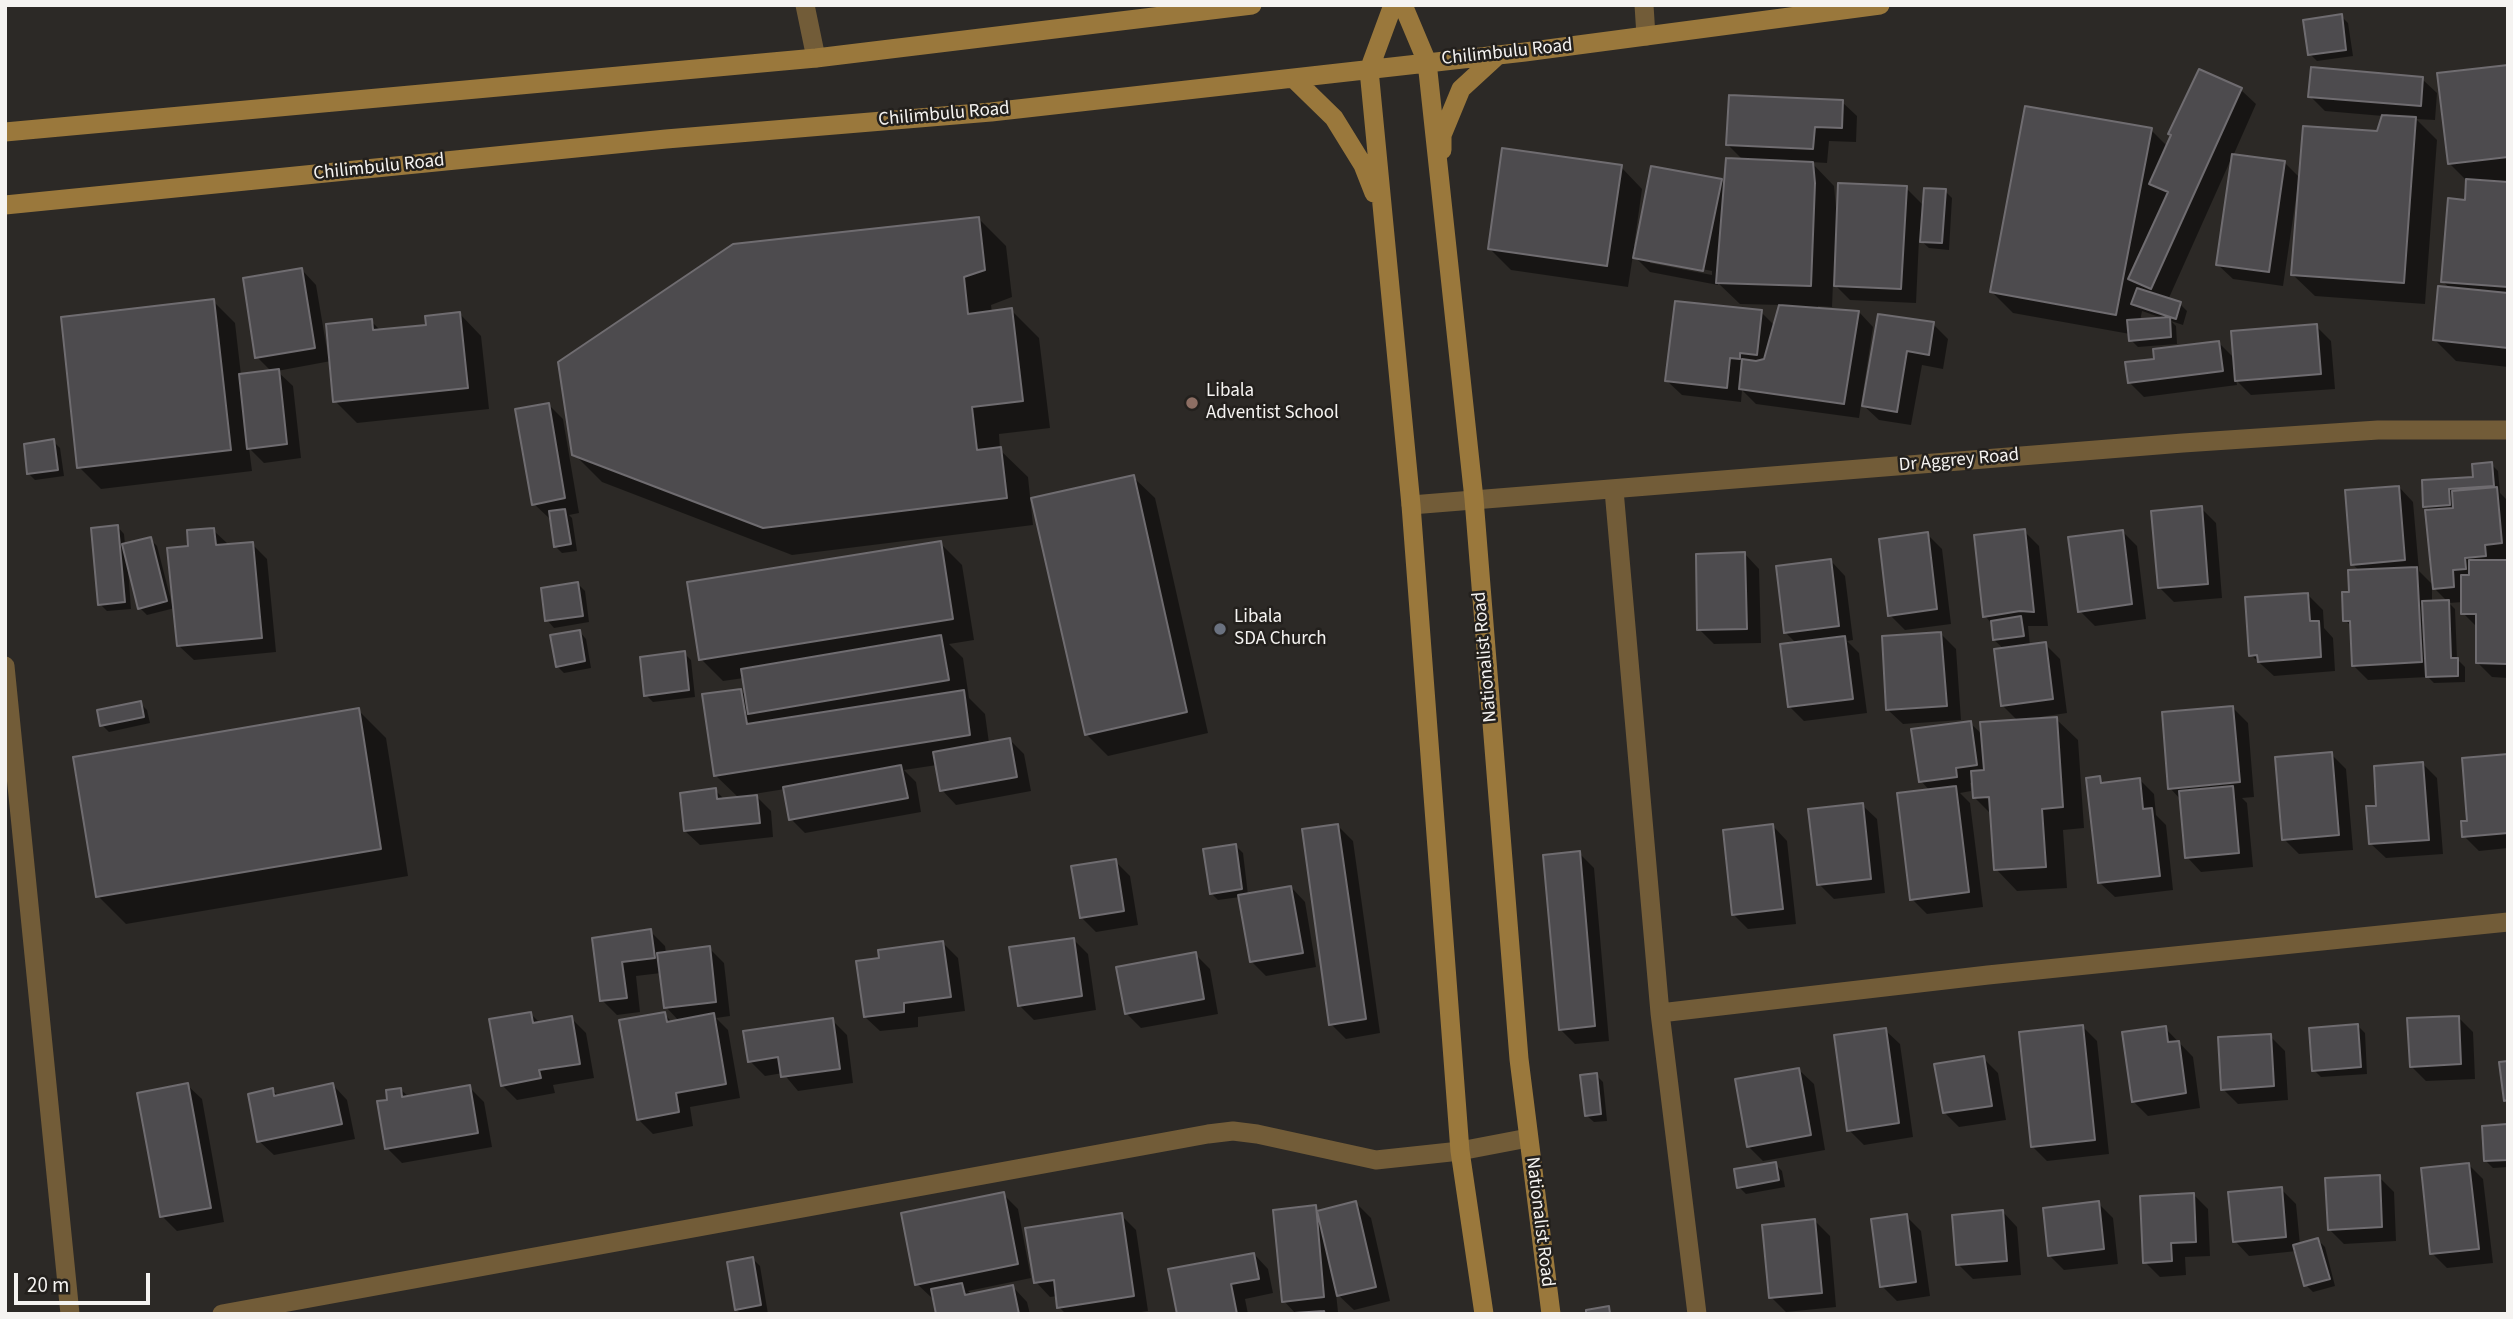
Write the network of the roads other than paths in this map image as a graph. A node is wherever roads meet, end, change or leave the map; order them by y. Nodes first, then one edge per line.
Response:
1 (805, 5) edge
2 (1252, 5) edge
3 (1393, 5) edge
4 (1404, 5) edge
5 (1644, 5) edge
6 (1880, 5) edge
7 (1646, 36) junction
8 (1498, 55) junction
9 (816, 58) junction
10 (1427, 62) junction
11 (1368, 70) junction
12 (1293, 78) junction
13 (5, 132) edge
14 (1440, 186) junction
15 (5, 205) edge
16 (1383, 217) junction
17 (2508, 430) edge
18 (1614, 490) junction
19 (1474, 499) junction
20 (1411, 505) junction
21 (5, 666) edge
22 (2508, 922) edge
23 (1660, 1013) junction
24 (1528, 1138) junction
25 (1460, 1152) junction
26 (70, 1314) edge
27 (222, 1314) edge
28 (1484, 1314) edge
29 (1551, 1314) edge
30 (1697, 1314) edge

1 - 9 street
2 - 9 main road
3 - 11 main road
4 - 10 main road, Nationalist Road
5 - 7 street
6 - 7 main road, Chilimbulu Road
7 - 8 main road, Chilimbulu Road
8 - 10 main road, Chilimbulu Road
8 - 14 main road
9 - 13 main road
10 - 11 main road, Chilimbulu Road
10 - 14 main road, Nationalist Road
11 - 12 main road, Chilimbulu Road
11 - 16 main road
12 - 15 main road, Chilimbulu Road
12 - 16 main road
14 - 19 main road, Nationalist Road
16 - 20 main road
17 - 18 street, Dr Aggrey Road
18 - 19 street, Dr Aggrey Road
18 - 23 street
19 - 20 street, Dr Aggrey Road
19 - 24 main road, Nationalist Road
20 - 25 main road
21 - 26 street
22 - 23 street
23 - 30 street
24 - 25 street
24 - 29 main road, Nationalist Road
25 - 27 street
25 - 28 main road

